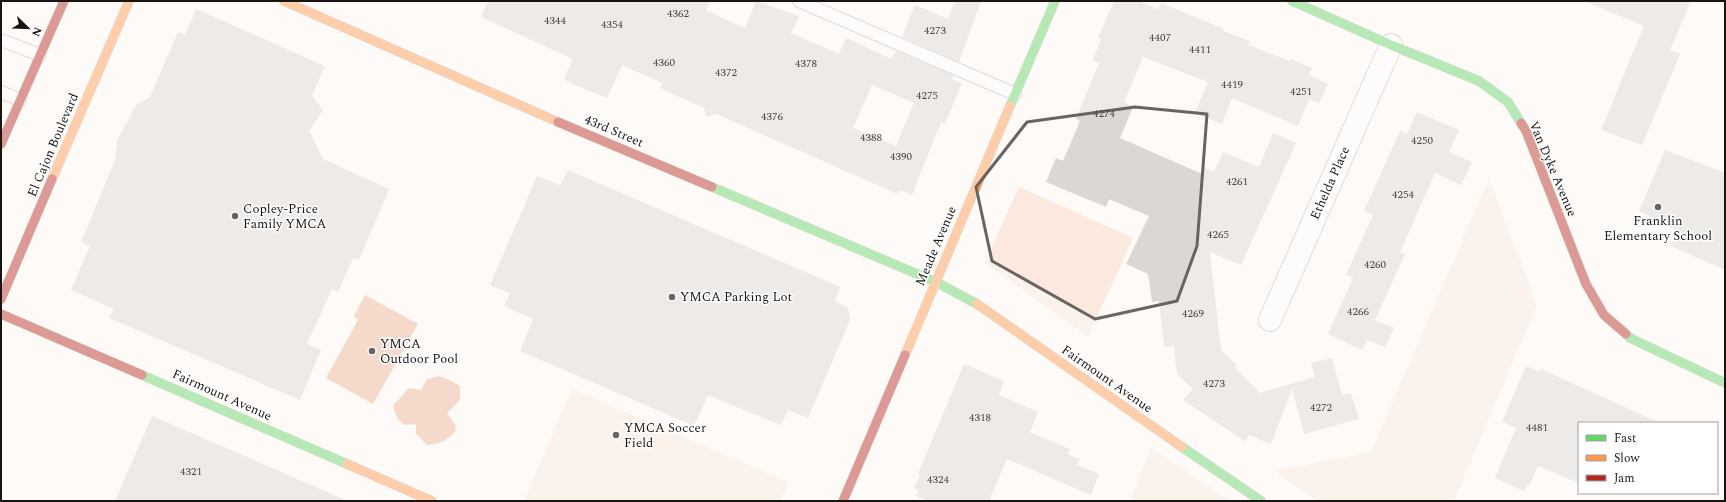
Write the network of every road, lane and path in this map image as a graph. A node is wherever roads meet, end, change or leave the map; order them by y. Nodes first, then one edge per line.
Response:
1 (64, 1) edge
2 (129, 1) edge
3 (284, 1) edge
4 (799, 1) edge
5 (1055, 1) edge
6 (1292, 1) edge
7 (1, 40) edge
8 (1391, 45) junction
9 (40, 56) junction
10 (1, 92) edge
11 (1015, 94) junction
12 (20, 100) junction
13 (1, 144) edge
14 (936, 282) junction
15 (1, 299) edge
16 (1, 314) edge
17 (1270, 320) dead end
18 (1725, 383) edge
19 (432, 501) edge
20 (843, 501) edge
21 (1261, 501) edge

1 - 9 main road
2 - 15 main road, El Cajon Boulevard
3 - 14 main road, 43rd Street
4 - 11 lane
5 - 11 main road, Meade Avenue
6 - 8 main road, Van Dyke Avenue
7 - 9 lane
8 - 17 street, Ethelda Place
8 - 18 main road, Van Dyke Avenue
9 - 12 main road
10 - 12 lane
11 - 14 main road, Meade Avenue
12 - 13 main road
14 - 20 main road, Meade Avenue
14 - 21 main road, Fairmount Avenue
16 - 19 main road, Fairmount Avenue

